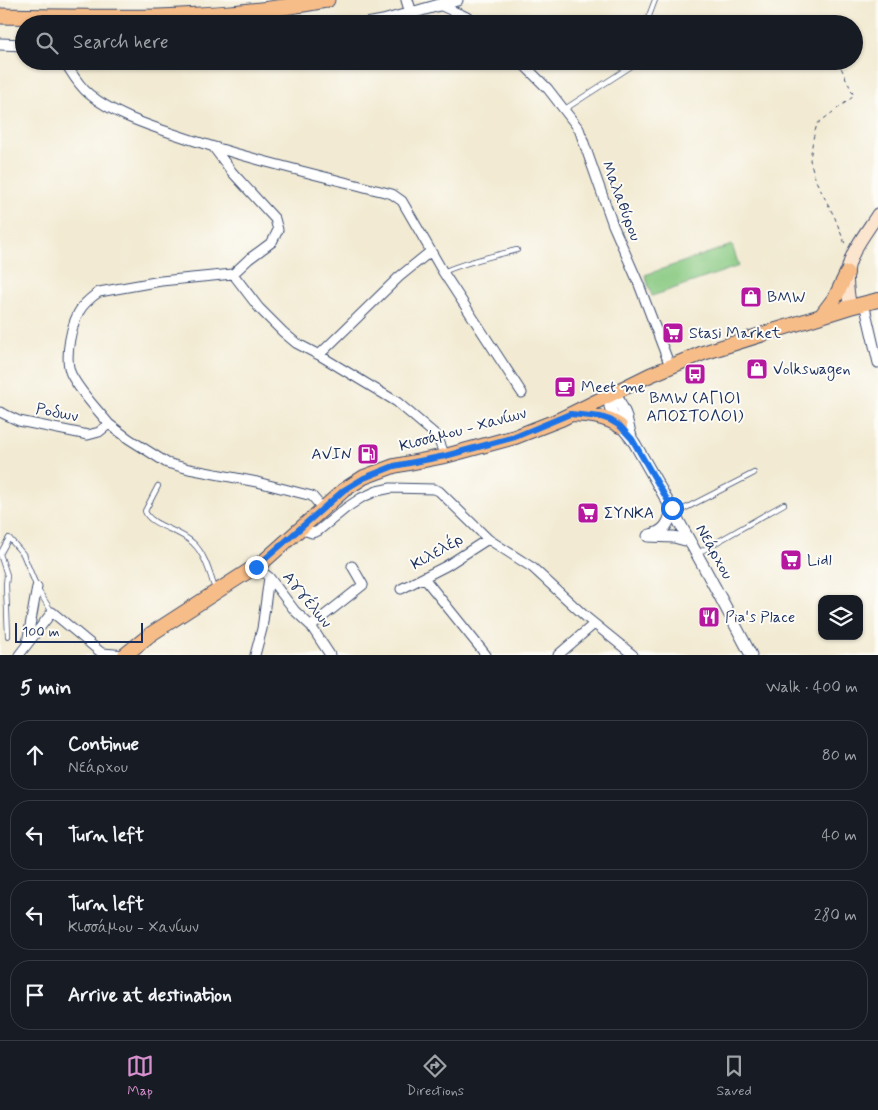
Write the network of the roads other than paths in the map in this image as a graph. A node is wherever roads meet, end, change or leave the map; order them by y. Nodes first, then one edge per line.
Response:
1 (327, 0) edge
2 (407, 0) edge
3 (457, 0) edge
4 (655, 0) edge
5 (440, 4) junction
6 (411, 12) junction
7 (213, 15) edge
8 (402, 15) edge
9 (460, 15) edge
10 (649, 15) edge
11 (0, 16) edge
12 (15, 16) edge
13 (0, 44) edge
14 (15, 45) edge
15 (69, 70) edge
16 (529, 70) edge
17 (625, 70) edge
18 (565, 109) junction
19 (214, 148) junction
20 (878, 214) edge
21 (517, 250) dead end
22 (431, 251) junction
23 (443, 272) junction
24 (847, 273) junction
25 (233, 274) junction
26 (878, 300) edge
27 (857, 305) junction
28 (821, 316) junction
29 (319, 355) junction
30 (878, 363) edge
31 (670, 366) junction
32 (522, 393) dead end
33 (612, 394) junction
34 (0, 412) edge
35 (570, 414) junction
36 (108, 424) junction
37 (624, 424) junction
38 (445, 456) junction
39 (754, 473) dead end
40 (158, 486) dead end
41 (784, 504) dead end
42 (323, 509) junction
43 (673, 511) junction
44 (300, 529) junction
45 (488, 539) junction
46 (689, 540) junction
47 (697, 553) junction
48 (352, 566) dead end
49 (256, 567) junction
50 (269, 577) junction
51 (424, 578) junction
52 (37, 587) junction
53 (401, 589) dead end
54 (217, 592) junction
55 (52, 612) junction
56 (594, 624) junction
57 (311, 626) junction
58 (8, 636) dead end
59 (27, 645) junction
60 (104, 654) edge
61 (19, 655) edge
62 (125, 655) edge
63 (255, 655) edge
64 (330, 655) edge
65 (486, 655) edge
66 (558, 655) edge
67 (633, 655) edge
68 (751, 655) edge

1 - 7 highway
2 - 6 street
3 - 5 street
4 - 10 lane
5 - 6 street
5 - 9 street
6 - 8 street
11 - 12 highway
13 - 14 street
15 - 19 street
16 - 18 street, Μαλαθύρου
17 - 18 lane
18 - 31 street, Μαλαθύρου
19 - 22 street
19 - 25 street
20 - 24 main road
21 - 23 lane
22 - 23 street
22 - 29 street
23 - 32 street
24 - 27 main road
24 - 28 main road
25 - 29 street
25 - 36 street
26 - 27 main road, Κισσάμου - Χανίων
27 - 28 main road, Κισσάμου - Χανίων
27 - 30 street
28 - 31 main road, Κισσάμου - Χανίων
29 - 38 street
31 - 33 main road, Κισσάμου - Χανίων
33 - 35 main road, Κισσάμου - Χανίων
33 - 37 street, Νεάρχου
34 - 36 street, Ροδων
35 - 37 main road
35 - 38 main road, Κισσάμου - Χανίων
36 - 42 street
37 - 43 street, Νεάρχου
38 - 42 main road, Κισσάμου - Χανίων
39 - 43 lane
40 - 54 lane
41 - 47 lane
42 - 44 main road, Κισσάμου - Χανίων
43 - 46 street, Νεάρχου
43 - 46 street
44 - 45 street
44 - 49 main road, Κισσάμου - Χανίων
45 - 51 street, Κιλελέρ
45 - 56 street
46 - 47 street, Νεάρχου
47 - 68 street, Νεάρχου
48 - 57 street
49 - 50 street, Αγγέλων
49 - 54 main road, Κισσάμου - Χανίων
50 - 57 street, Αγγέλων
50 - 63 street
51 - 53 street, Κιλελέρ
51 - 65 street
52 - 55 lane
52 - 58 lane
52 - 59 street
54 - 62 main road, Κισσάμου - Χανίων
55 - 59 street
55 - 60 street
56 - 66 street
56 - 67 street
57 - 64 street, Αγγέλων
59 - 61 street
60 - 62 street

